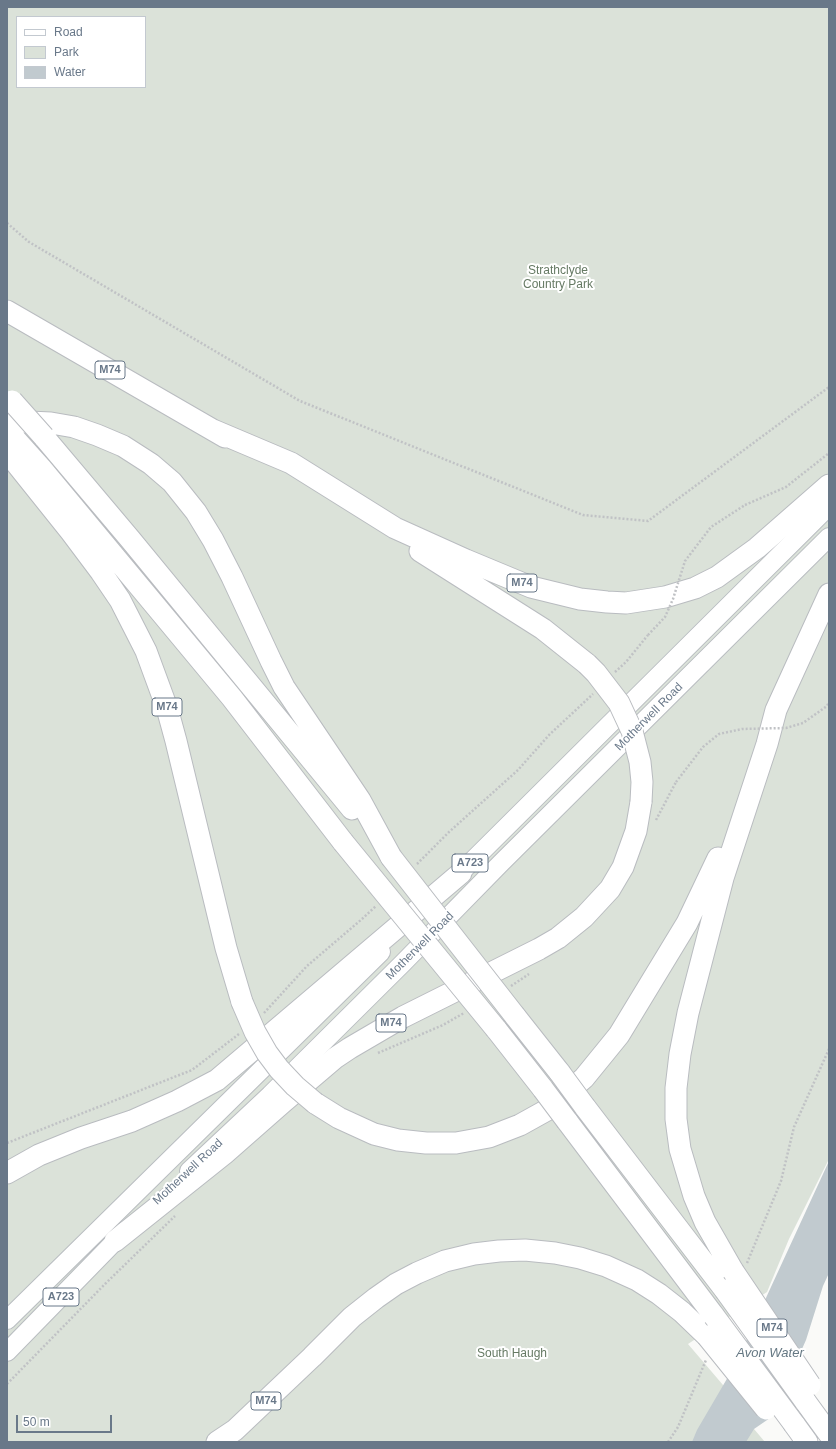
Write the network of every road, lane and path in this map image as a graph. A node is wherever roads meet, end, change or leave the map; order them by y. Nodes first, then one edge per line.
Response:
1 (7, 223) edge
2 (7, 311) edge
3 (829, 387) edge
4 (9, 398) edge
5 (213, 430) junction
6 (9, 435) edge
7 (829, 453) edge
8 (829, 485) edge
9 (829, 506) edge
10 (829, 537) edge
11 (829, 594) edge
12 (610, 677) dead end
13 (595, 693) dead end
14 (829, 702) edge
15 (767, 744) junction
16 (654, 823) dead end
17 (392, 857) junction
18 (417, 865) dead end
19 (461, 873) junction
20 (379, 903) dead end
21 (530, 973) dead end
22 (510, 986) dead end
23 (470, 1009) dead end
24 (262, 1016) dead end
25 (244, 1030) dead end
26 (829, 1049) edge
27 (373, 1054) dead end
28 (7, 1143) edge
29 (7, 1173) edge
30 (178, 1213) dead end
31 (115, 1241) junction
32 (739, 1269) junction
33 (7, 1320) edge
34 (708, 1345) junction
35 (7, 1352) edge
36 (312, 1357) junction
37 (7, 1384) edge
38 (808, 1393) junction
39 (829, 1415) edge
40 (829, 1434) edge
41 (795, 1436) edge
42 (217, 1442) edge
43 (236, 1442) edge
44 (668, 1442) edge

1 - 3 path
2 - 5 highway, M74
4 - 17 highway, M74, bridge
5 - 8 highway, M74
5 - 31 highway, M74, bridge
6 - 15 highway, M74, bridge
6 - 17 highway, M74
6 - 41 highway, M74, bridge
7 - 12 path, bridge
9 - 19 main road, Motherwell Road / A723
10 - 31 main road, Motherwell Road / A723
11 - 15 highway, M74
13 - 18 path
14 - 16 path, bridge
15 - 32 highway, M74
17 - 38 highway, M74, bridge
19 - 29 highway
19 - 33 main road, Motherwell Road / A723
20 - 24 path
21 - 22 path
23 - 27 path
25 - 28 path
26 - 32 path
30 - 37 path
31 - 35 main road, Motherwell Road / A723
32 - 38 highway, M74, bridge
34 - 36 highway, M74
34 - 41 highway, M74, bridge
34 - 44 path
36 - 42 highway, M74
36 - 43 highway, M74
38 - 39 highway, M74
38 - 40 highway, M74

